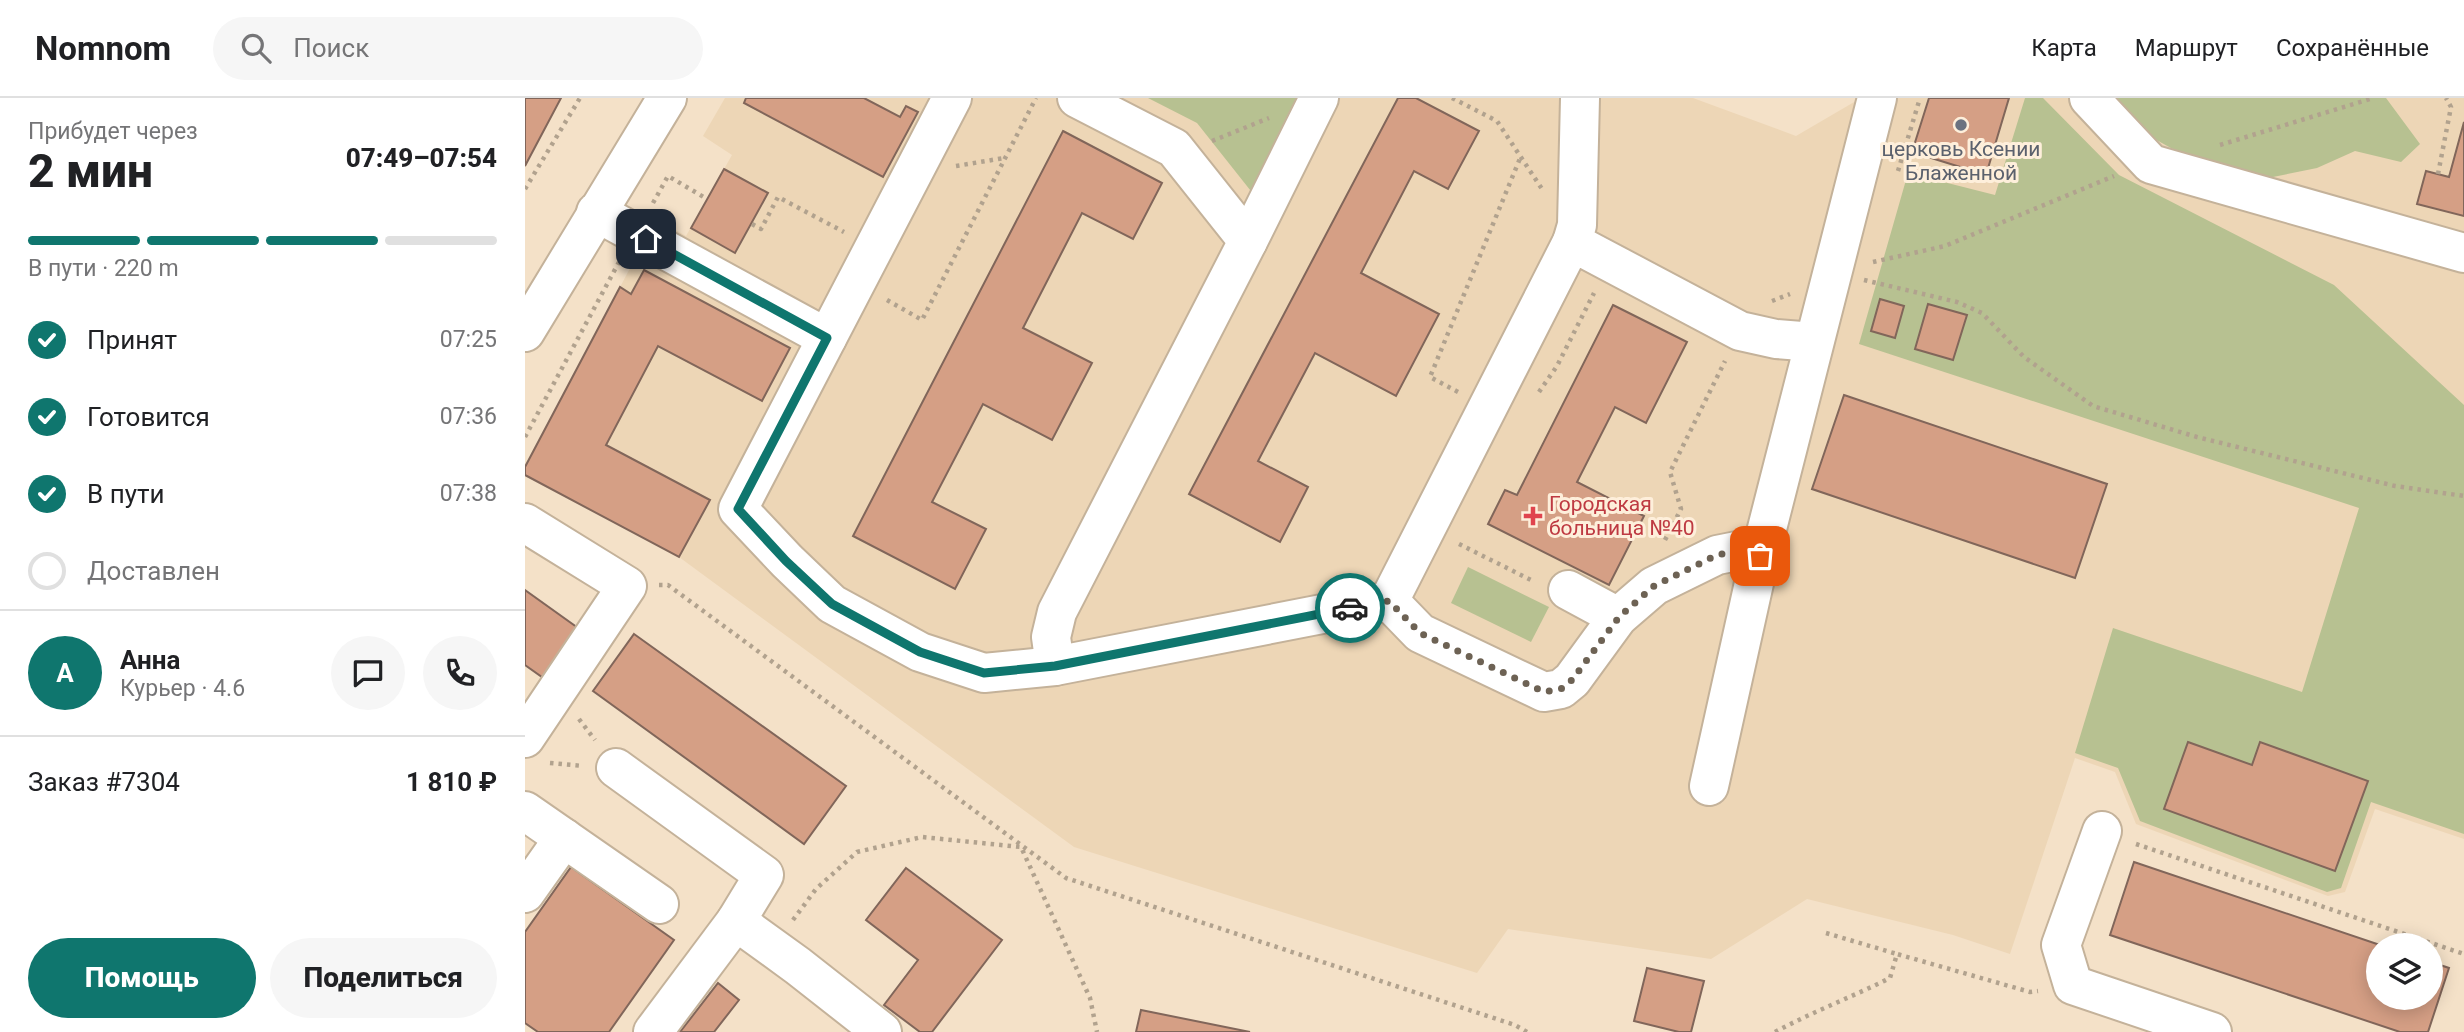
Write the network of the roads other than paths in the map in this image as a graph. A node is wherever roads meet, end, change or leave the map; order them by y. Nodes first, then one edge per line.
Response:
1 (667, 98) edge
2 (952, 98) edge
3 (1077, 98) edge
4 (1319, 98) edge
5 (1580, 98) edge
6 (1877, 98) edge
7 (2089, 98) edge
8 (596, 212) junction
9 (1575, 234) junction
10 (1248, 241) junction
11 (2464, 253) edge
12 (525, 332) edge
13 (827, 338) junction
14 (1814, 342) junction
15 (525, 523) edge
16 (1760, 556) junction
17 (1567, 590) dead end
18 (1389, 601) junction
19 (1619, 617) junction
20 (1055, 666) junction
21 (532, 750) edge
22 (616, 768) road end
23 (1709, 786) dead end
24 (525, 811) edge
25 (2102, 831) dead end
26 (564, 838) junction
27 (525, 893) edge
28 (659, 904) dead end
29 (736, 921) junction
30 (653, 1032) edge
31 (882, 1032) edge
32 (2212, 1032) edge

1 - 8 street
2 - 13 street
3 - 10 street
4 - 10 street
5 - 9 street
6 - 14 street
7 - 11 street
8 - 12 street
8 - 13 street
9 - 14 street
9 - 18 street
10 - 20 street
13 - 20 street
14 - 16 street
15 - 21 street
16 - 19 street
16 - 23 street
17 - 19 street
18 - 19 street
18 - 20 street
22 - 29 street
24 - 26 street
25 - 32 street
26 - 27 street
26 - 28 street
29 - 30 street
29 - 31 street

